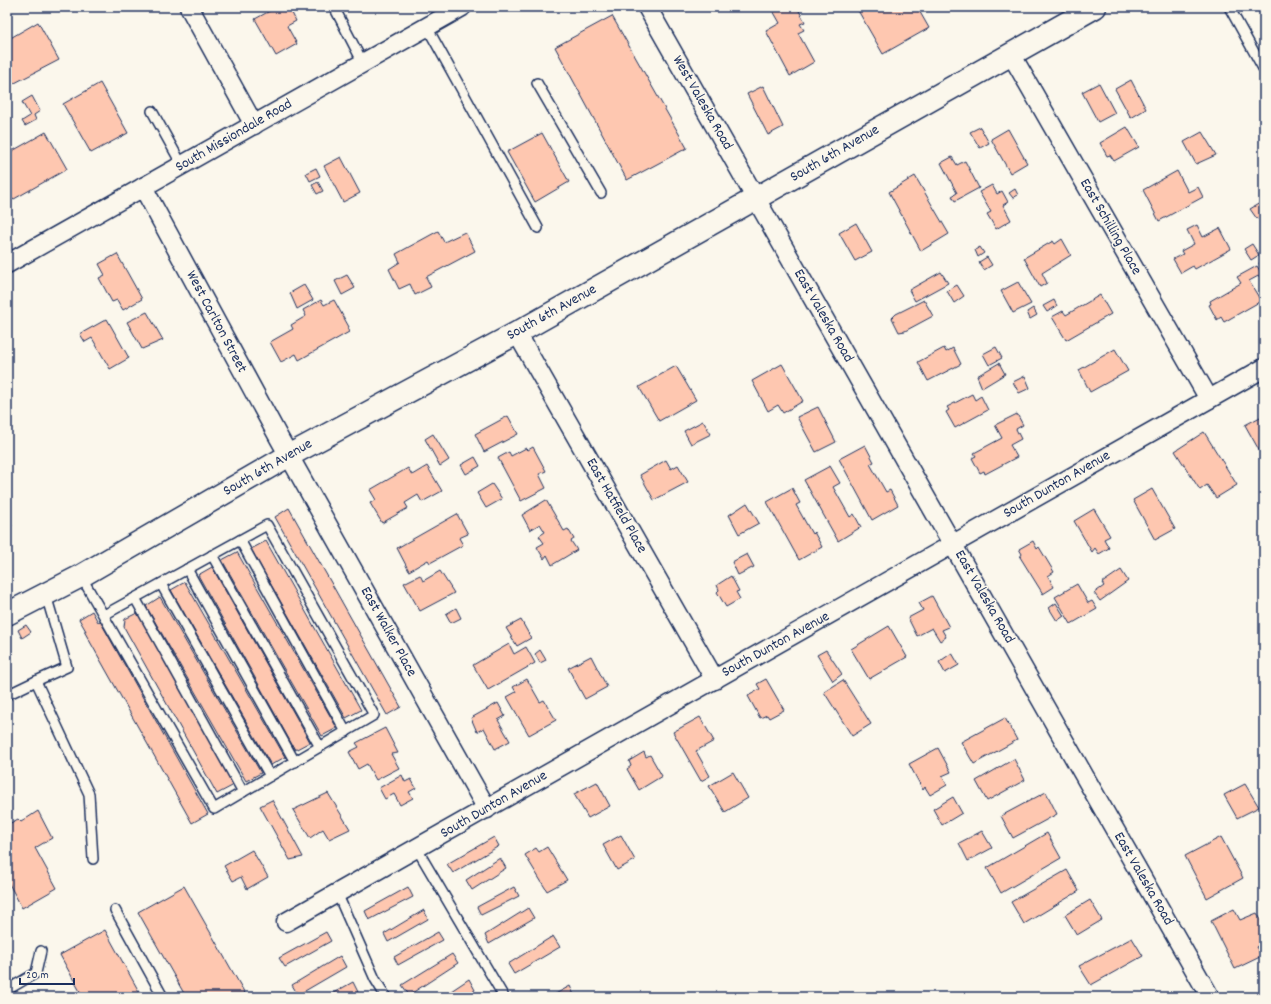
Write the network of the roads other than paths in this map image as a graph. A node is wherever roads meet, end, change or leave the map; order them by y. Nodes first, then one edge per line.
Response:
1 (189, 7) edge
2 (334, 7) edge
3 (462, 7) edge
4 (647, 7) edge
5 (1095, 7) edge
6 (1229, 7) edge
7 (427, 27) junction
8 (1011, 54) junction
9 (363, 63) junction
10 (1264, 70) edge
11 (537, 83) dead end
12 (152, 112) dead end
13 (254, 125) junction
14 (182, 165) junction
15 (143, 187) junction
16 (601, 193) dead end
17 (756, 199) junction
18 (538, 228) dead end
19 (7, 264) edge
20 (518, 333) junction
21 (1264, 368) edge
22 (1208, 399) junction
23 (288, 456) junction
24 (240, 540) junction
25 (954, 545) junction
26 (212, 555) junction
27 (186, 570) junction
28 (81, 576) junction
29 (161, 584) junction
30 (46, 595) junction
31 (135, 598) junction
32 (7, 614) edge
33 (104, 615) junction
34 (715, 680) junction
35 (36, 681) junction
36 (7, 690) edge
37 (346, 732) junction
38 (320, 747) junction
39 (295, 762) junction
40 (270, 776) junction
41 (244, 792) junction
42 (487, 809) junction
43 (417, 849) junction
44 (93, 859) dead end
45 (337, 894) junction
46 (115, 910) dead end
47 (286, 922) dead end
48 (40, 951) dead end
49 (7, 990) edge
50 (163, 997) edge
51 (386, 997) edge
52 (504, 997) edge
53 (1210, 997) edge

1 - 13 street
2 - 9 lane
3 - 7 street, South Missiondale Road
4 - 17 street, West Valeska Road
5 - 8 street, South 6th Avenue
6 - 10 lane
7 - 9 street, South Missiondale Road
7 - 18 lane
8 - 17 street, South 6th Avenue
8 - 22 street, East Schilling Place
9 - 13 street, South Missiondale Road
11 - 16 lane
12 - 14 lane
13 - 14 street, South Missiondale Road
14 - 15 street, South Missiondale Road
15 - 19 street, South Missiondale Road
15 - 23 street, West Carlton Street
17 - 20 street, South 6th Avenue
17 - 25 street, East Valeska Road
20 - 23 street, South 6th Avenue
20 - 34 street, East Hatfield Place
21 - 22 street, South Dunton Avenue
22 - 25 street, South Dunton Avenue
23 - 28 street, South 6th Avenue
23 - 42 street, East Walker Place
24 - 26 lane
24 - 37 lane
24 - 37 lane
25 - 34 street, South Dunton Avenue
25 - 53 street, East Valeska Road
26 - 27 lane
26 - 38 lane
27 - 29 lane
27 - 39 lane
28 - 30 street, South 6th Avenue
28 - 33 lane
29 - 31 lane
29 - 40 lane
30 - 32 street, South 6th Avenue
30 - 35 lane
31 - 33 lane
31 - 41 lane
33 - 41 lane
34 - 42 street, South Dunton Avenue
35 - 36 lane
35 - 44 lane
37 - 38 lane
38 - 39 lane
39 - 40 lane
40 - 41 lane
42 - 43 street, South Dunton Avenue
43 - 45 street, South Dunton Avenue
43 - 52 lane
45 - 47 street, South Dunton Avenue
45 - 51 lane
46 - 50 lane
48 - 49 lane

